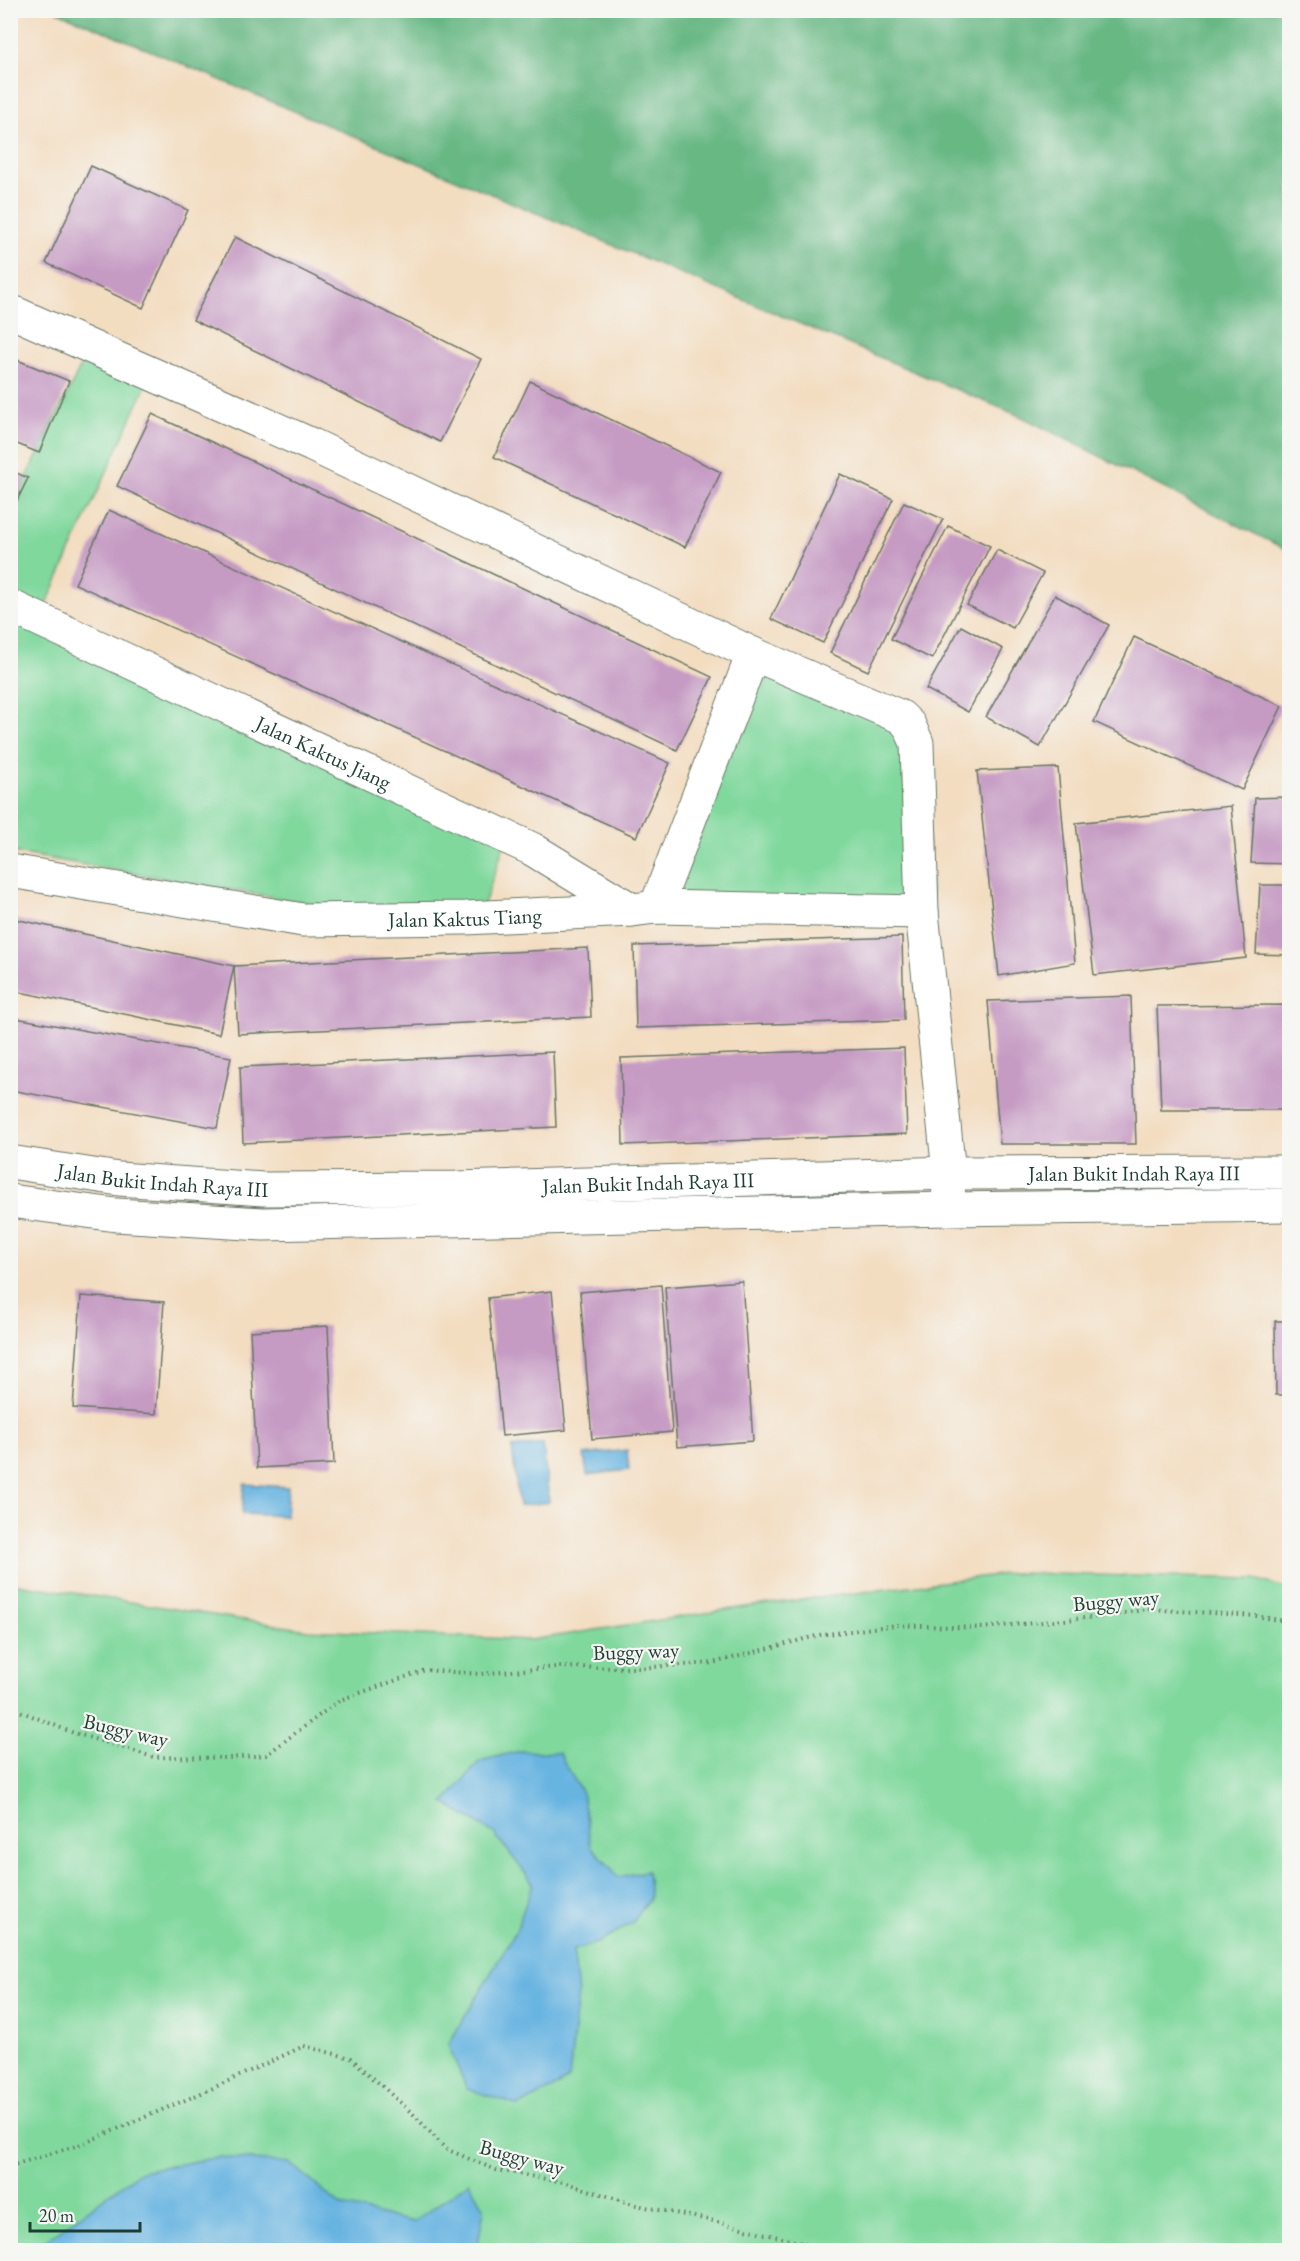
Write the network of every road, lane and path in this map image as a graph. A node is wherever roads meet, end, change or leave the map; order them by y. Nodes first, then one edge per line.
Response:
1 (10, 311) edge
2 (10, 606) edge
3 (753, 654) junction
4 (10, 872) edge
5 (644, 909) junction
6 (922, 912) junction
7 (10, 1162) edge
8 (1290, 1172) edge
9 (949, 1173) junction
10 (263, 1189) junction
11 (10, 1201) edge
12 (1290, 1205) edge
13 (948, 1209) junction
14 (263, 1224) junction
15 (1290, 1622) edge
16 (10, 1707) edge
17 (10, 2166) edge
18 (830, 2250) edge

1 - 3 street
2 - 5 street, Jalan Kaktus Jiang
3 - 5 street
3 - 6 street
4 - 5 street, Jalan Kaktus Tiang
5 - 6 street, Jalan Kaktus Tiang
6 - 9 street
7 - 10 street, Jalan Bukit Indah Raya III
8 - 9 street, Jalan Bukit Indah Raya III
9 - 10 street, Jalan Bukit Indah Raya III
9 - 13 street
10 - 14 street
11 - 14 street
12 - 13 street
13 - 14 street
15 - 16 path, Buggy way
17 - 18 path, Buggy way

